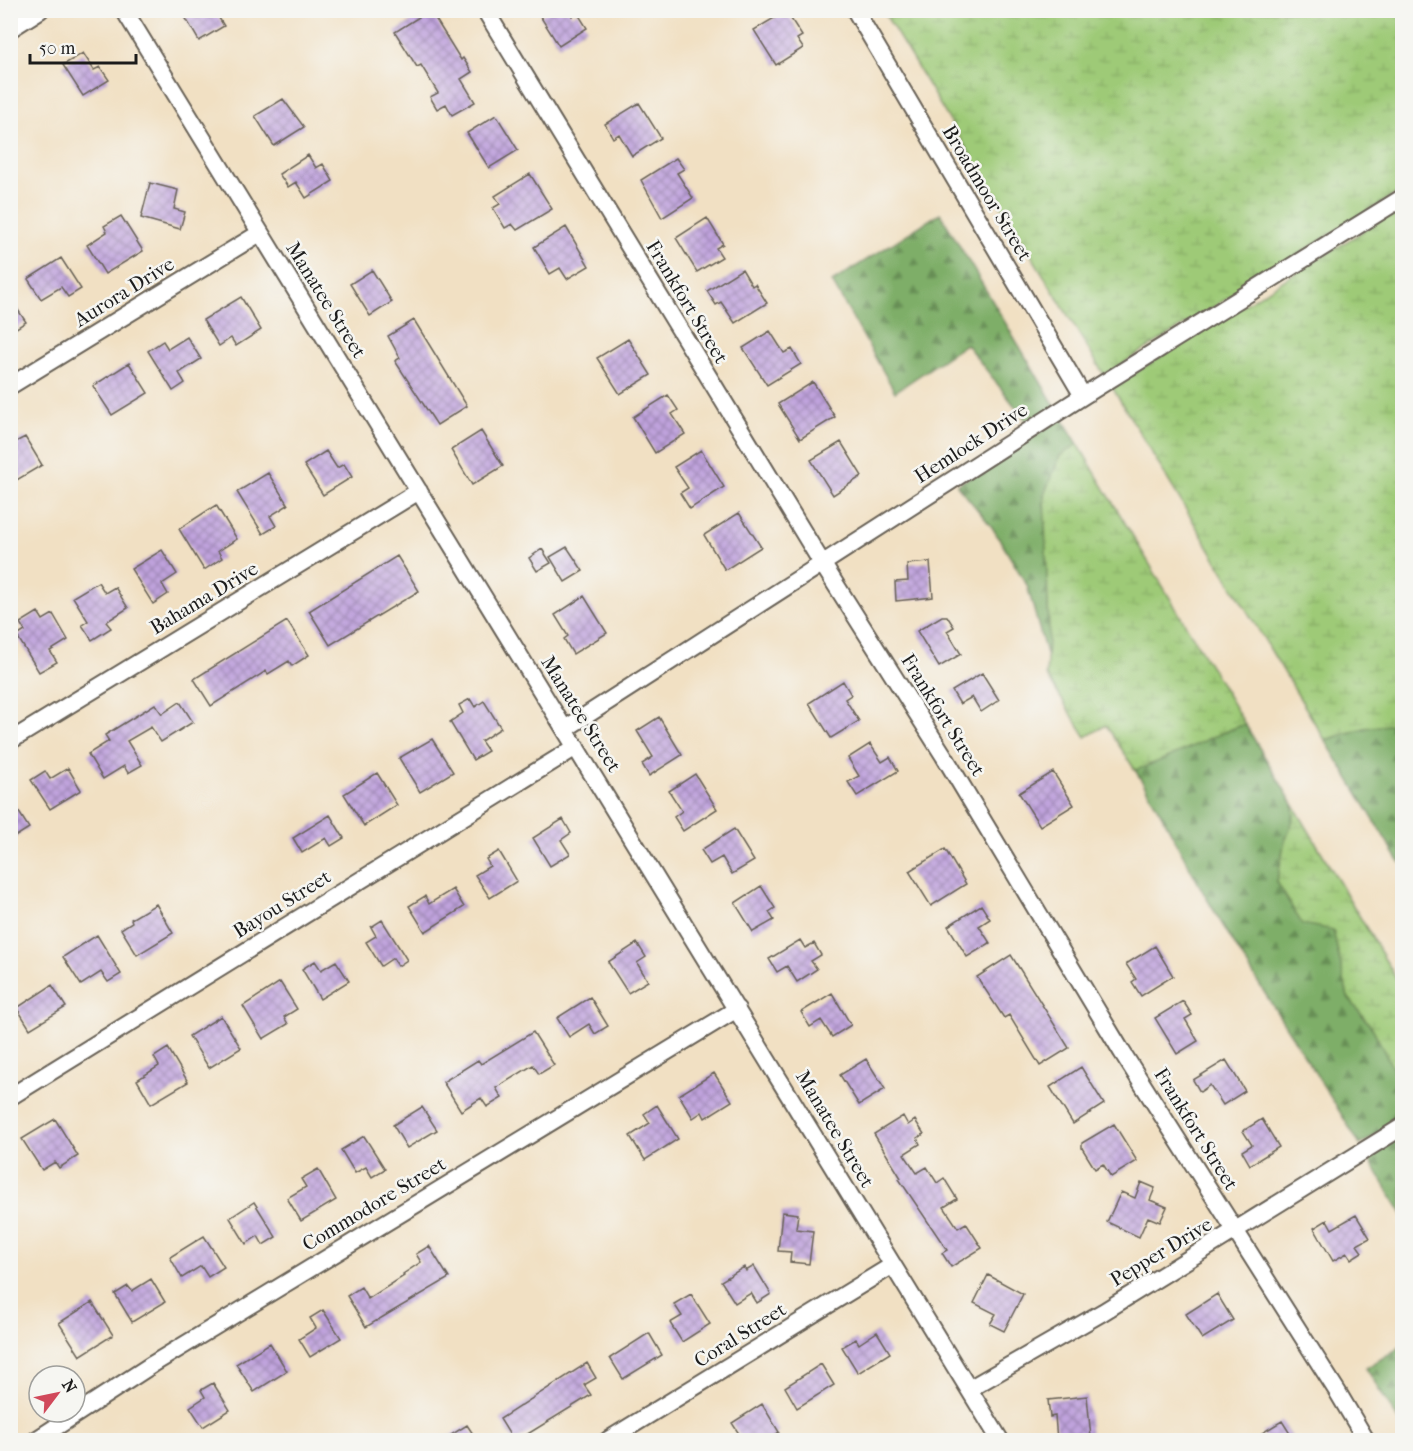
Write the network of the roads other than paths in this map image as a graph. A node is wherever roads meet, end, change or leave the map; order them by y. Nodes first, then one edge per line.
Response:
1 (40, 10) edge
2 (124, 10) edge
3 (485, 10) edge
4 (855, 10) edge
5 (10, 29) edge
6 (1402, 198) edge
7 (260, 233) junction
8 (10, 386) edge
9 (1083, 396) junction
10 (419, 491) junction
11 (822, 562) junction
12 (566, 729) junction
13 (10, 741) edge
14 (576, 747) junction
15 (737, 1009) junction
16 (10, 1097) edge
17 (1402, 1127) edge
18 (1236, 1231) junction
19 (893, 1265) junction
20 (969, 1389) junction
21 (36, 1440) edge
22 (608, 1440) edge
23 (1000, 1440) edge
24 (1366, 1440) edge

1 - 5 street
2 - 7 street, Manatee Street
3 - 11 street, Frankfort Street
4 - 9 street, Broadmoor Street
6 - 9 street, Hemlock Drive
7 - 8 street, Aurora Drive
7 - 10 street, Manatee Street
9 - 11 street, Hemlock Drive
10 - 12 street, Manatee Street
10 - 13 street, Bahama Drive
11 - 12 street, Hemlock Drive
11 - 18 street, Frankfort Street
12 - 14 street, Manatee Street
14 - 15 street, Manatee Street
14 - 16 street, Bayou Street
15 - 19 street, Manatee Street
15 - 21 street, Commodore Street
17 - 18 street, Pepper Drive
18 - 20 street, Pepper Drive
18 - 24 street, Frankfort Street
19 - 20 street, Manatee Street
19 - 22 street, Coral Street
20 - 23 street, Manatee Street

